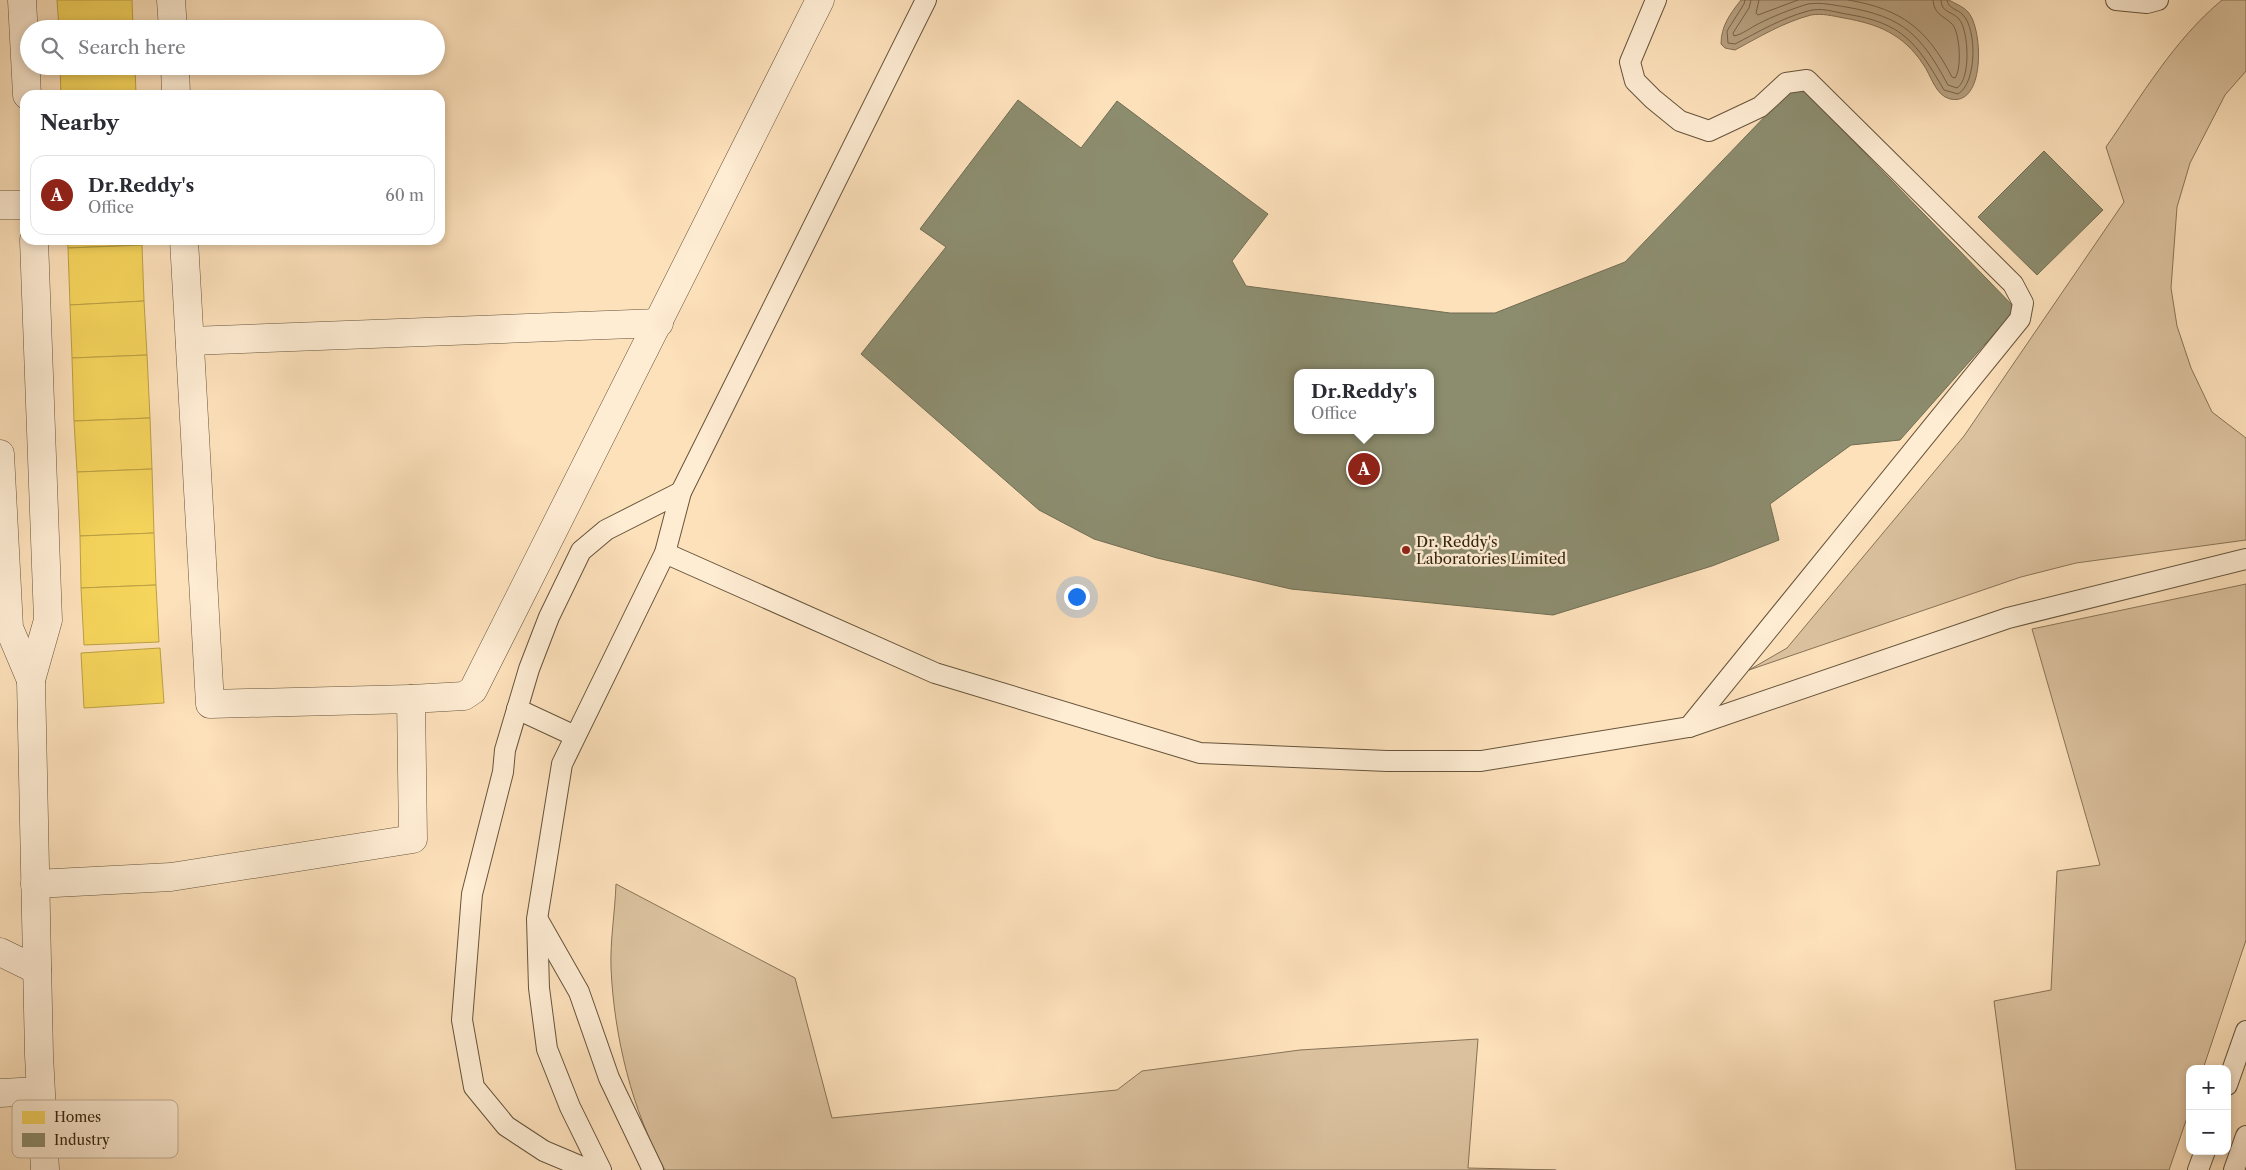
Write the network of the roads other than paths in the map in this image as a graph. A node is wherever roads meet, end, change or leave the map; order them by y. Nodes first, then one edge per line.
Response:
1 (22, 0) edge
2 (171, 0) edge
3 (820, 0) edge
4 (926, 0) edge
5 (1656, 0) edge
6 (2116, 0) edge
7 (2158, 0) edge
8 (23, 20) edge
9 (172, 20) edge
10 (26, 75) edge
11 (175, 75) edge
12 (27, 90) edge
13 (176, 90) edge
14 (0, 205) edge
15 (20, 205) edge
16 (34, 245) edge
17 (184, 245) edge
18 (659, 323) junction
19 (190, 341) junction
20 (0, 454) edge
21 (681, 492) junction
22 (665, 552) junction
23 (2246, 559) edge
24 (30, 680) junction
25 (411, 698) junction
26 (517, 709) junction
27 (1689, 727) junction
28 (575, 736) junction
29 (35, 884) junction
30 (537, 919) junction
31 (0, 952) edge
32 (37, 970) junction
33 (2246, 1031) edge
34 (2231, 1074) edge
35 (40, 1091) junction
36 (0, 1093) edge
37 (41, 1100) edge
38 (2246, 1136) edge
39 (2204, 1155) edge
40 (589, 1170) edge
41 (601, 1170) edge
42 (653, 1170) edge
43 (2198, 1170) edge
44 (2234, 1170) edge

1 - 8 street
2 - 9 street
3 - 18 street
4 - 21 lane
5 - 27 lane
6 - 7 lane
10 - 12 street
11 - 13 street
14 - 15 street
16 - 24 street
17 - 19 street
18 - 19 street
18 - 25 street
19 - 25 street
20 - 24 street
21 - 22 lane
21 - 26 lane
22 - 27 lane
22 - 28 lane
23 - 27 lane
24 - 29 street
25 - 29 street
26 - 28 lane
26 - 40 lane
28 - 30 lane
29 - 32 street
30 - 41 lane
30 - 42 lane
31 - 32 street
32 - 35 street
33 - 34 lane
35 - 36 street
35 - 37 street
38 - 44 lane
39 - 43 lane

